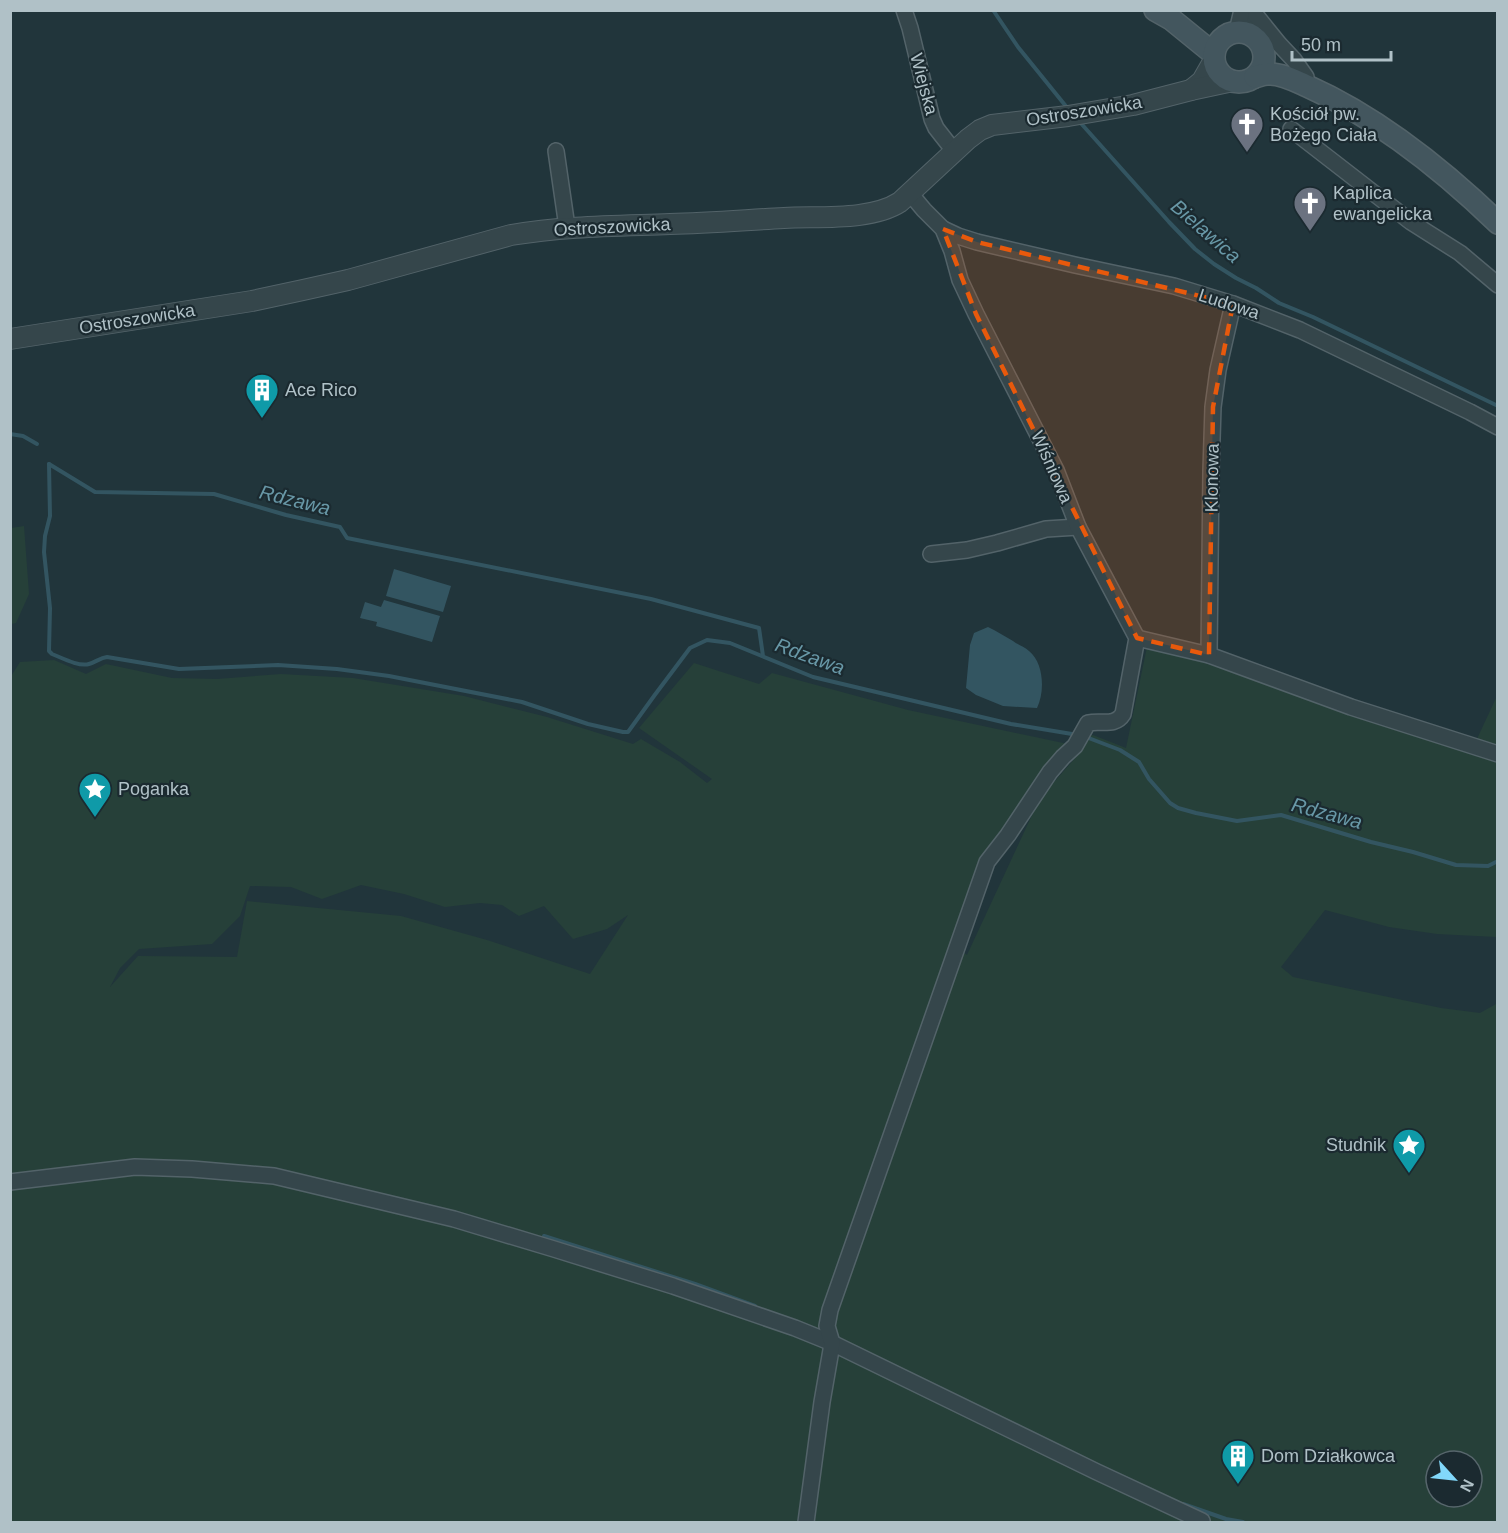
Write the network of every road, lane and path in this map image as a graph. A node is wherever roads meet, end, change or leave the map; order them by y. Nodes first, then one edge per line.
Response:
1 (904, 10) edge
2 (1249, 11) edge
3 (1163, 15) edge
4 (1246, 39) junction
5 (1214, 57) junction
6 (1255, 77) junction
7 (1306, 77) junction
8 (1233, 81) junction
9 (1191, 90) junction
10 (1329, 96) junction
11 (1291, 129) dead end
12 (556, 151) dead end
13 (954, 151) junction
14 (909, 192) junction
15 (1497, 223) edge
16 (567, 227) junction
17 (943, 229) junction
18 (1497, 285) edge
19 (1233, 304) junction
20 (10, 339) edge
21 (1497, 427) edge
22 (1078, 527) junction
23 (931, 554) dead end
24 (1137, 638) junction
25 (1209, 655) junction
26 (1497, 754) edge
27 (10, 1182) edge
28 (832, 1343) junction
29 (1202, 1521) edge
30 (806, 1522) edge

1 - 13 street, Wiejska
2 - 4 street
2 - 7 street
3 - 4 main road
3 - 5 main road
4 - 5 main road
4 - 6 main road
4 - 7 main road
5 - 8 main road
5 - 9 street
6 - 8 main road
6 - 10 main road
7 - 10 main road
8 - 9 street, Ostroszowicka
9 - 13 street, Ostroszowicka
10 - 15 main road
11 - 18 street
12 - 16 street
13 - 14 street, Ostroszowicka
14 - 16 street, Ostroszowicka
14 - 17 street, Wiśniowa
16 - 20 street, Ostroszowicka
17 - 19 street, Ludowa
17 - 22 street, Wiśniowa
19 - 21 street, Ludowa
19 - 25 street, Klonowa
22 - 23 street
22 - 24 street, Wiśniowa
24 - 25 street
24 - 28 street
25 - 26 street
27 - 28 street
28 - 29 street
28 - 30 street

